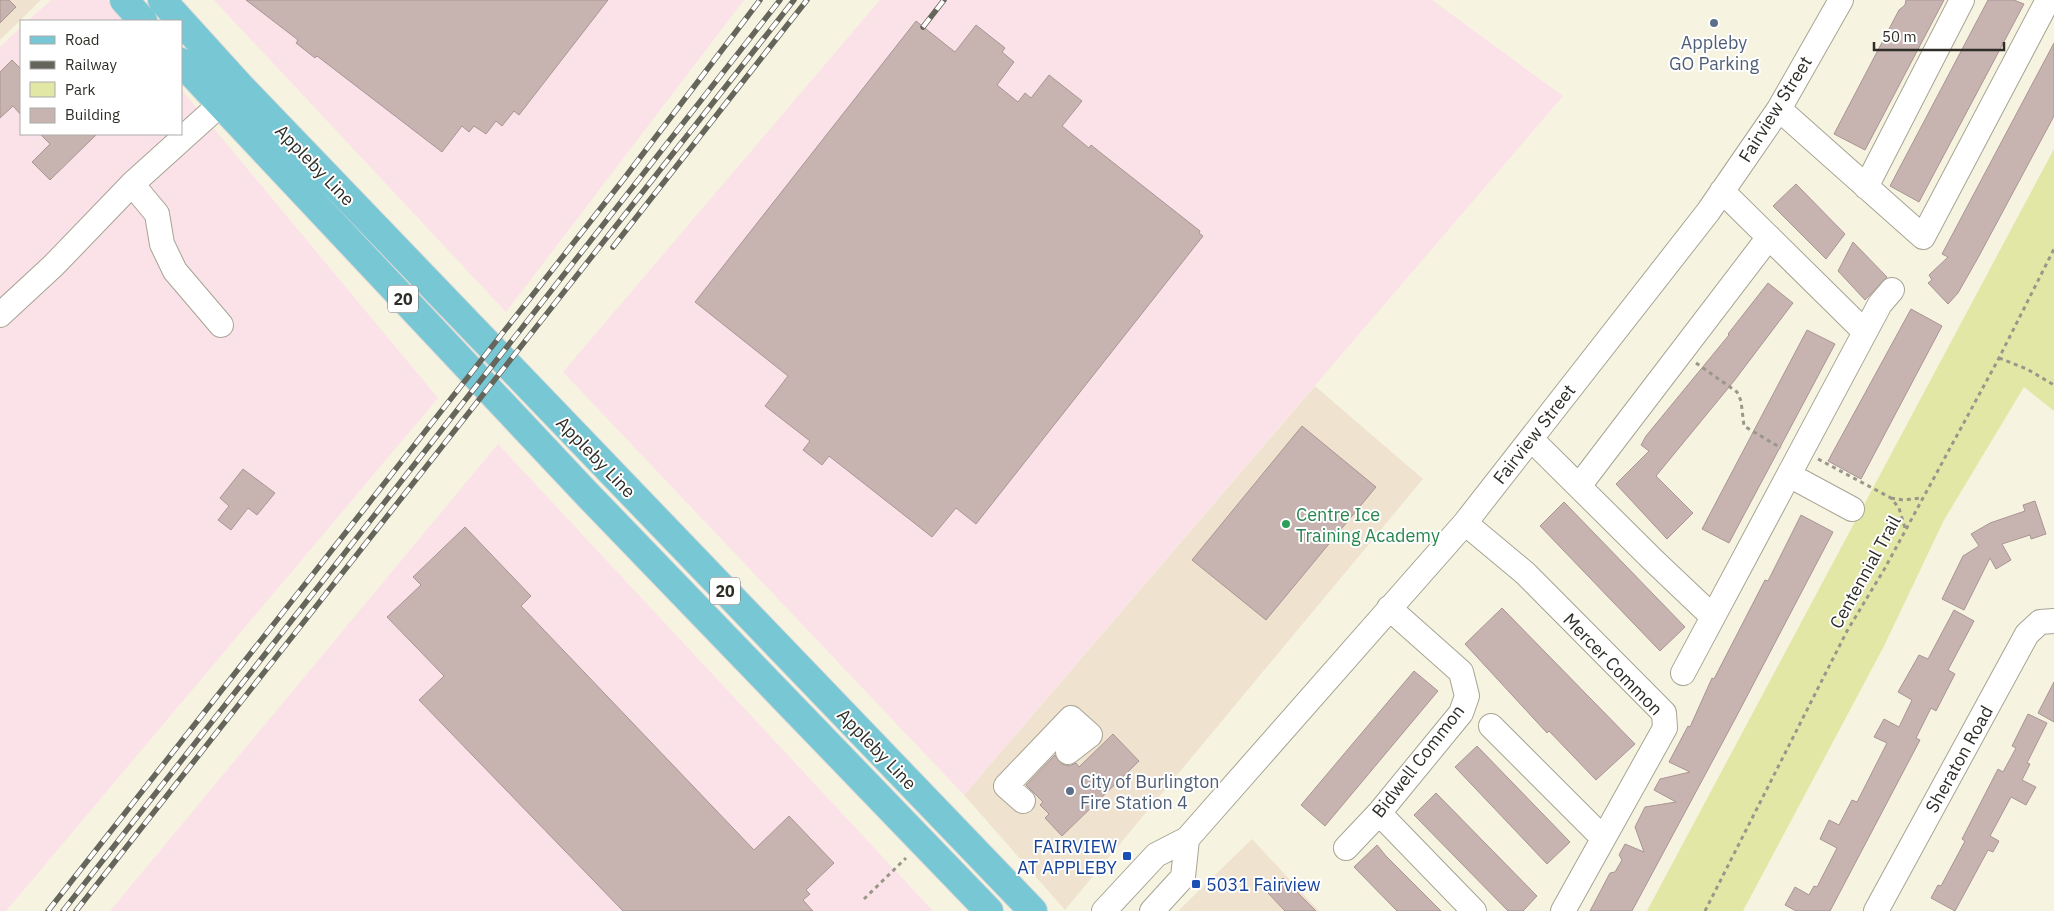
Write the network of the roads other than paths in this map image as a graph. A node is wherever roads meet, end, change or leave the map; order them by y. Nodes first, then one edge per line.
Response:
1 (124, 0) edge
2 (162, 0) edge
3 (1841, 0) edge
4 (1962, 0) edge
5 (2048, 0) edge
6 (142, 20) edge
7 (176, 20) edge
8 (182, 28) edge
9 (182, 63) edge
10 (230, 95) junction
11 (1779, 109) junction
12 (132, 184) junction
13 (1866, 187) junction
14 (1722, 191) junction
15 (1769, 237) junction
16 (1892, 290) dead end
17 (0, 314) edge
18 (221, 325) dead end
19 (1865, 332) junction
20 (1530, 439) junction
21 (1796, 461) junction
22 (1579, 486) junction
23 (1852, 509) dead end
24 (1465, 522) junction
25 (1389, 608) junction
26 (1713, 617) junction
27 (2054, 621) edge
28 (1684, 672) dead end
29 (1491, 726) dead end
30 (1068, 752) dead end
31 (1023, 801) dead end
32 (1379, 813) junction
33 (1603, 838) junction
34 (1187, 839) junction
35 (1346, 848) dead end
36 (989, 911) edge
37 (1033, 911) edge
38 (1104, 911) edge
39 (1152, 911) edge
40 (1474, 911) edge
41 (1563, 911) edge
42 (1876, 911) edge

1 - 6 main road
2 - 7 main road, Appleby Line / 20
3 - 11 street, Fairview Street
4 - 13 street
5 - 13 street
8 - 10 main road, Appleby Line / 20
9 - 10 main road, Appleby Line / 20
10 - 12 street
10 - 36 main road, Appleby Line / 20
10 - 37 main road, Appleby Line / 20
11 - 13 street
11 - 14 street, Fairview Street
12 - 17 street
12 - 18 street
14 - 15 street
14 - 20 street, Fairview Street
15 - 19 street
15 - 22 street
16 - 19 street
19 - 21 street
20 - 22 street
20 - 24 street, Fairview Street
21 - 23 street
21 - 26 street
22 - 26 street
24 - 25 street, Fairview Street
24 - 33 street, Mercer Common
25 - 32 street, Bidwell Common
25 - 34 street, Fairview Street
26 - 28 street
27 - 42 street, Sheraton Road
29 - 33 street
30 - 31 street
32 - 35 street, Bidwell Common
32 - 40 street
33 - 41 street, Mercer Common
34 - 38 street, Fairview Street
34 - 39 street

